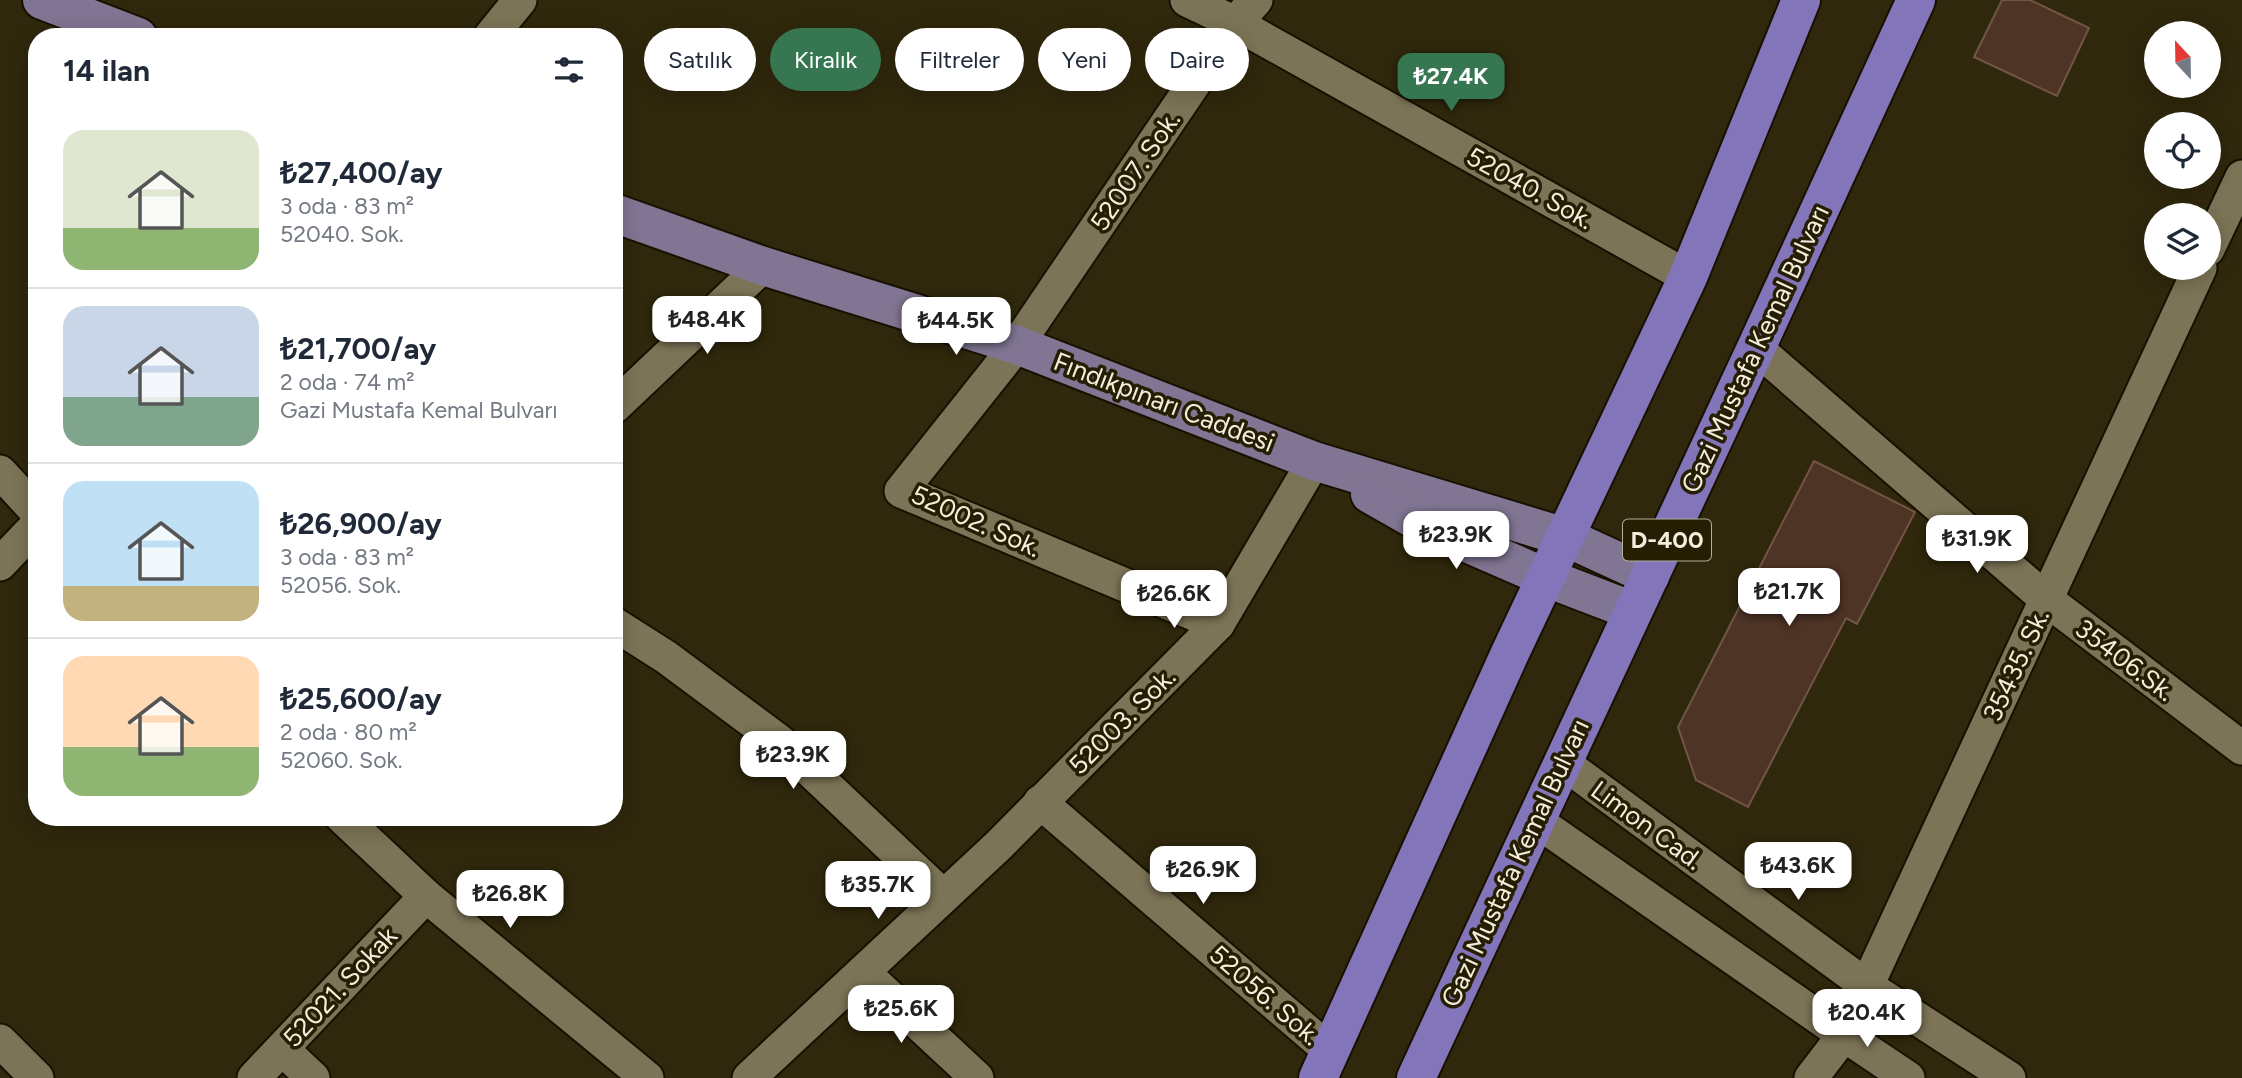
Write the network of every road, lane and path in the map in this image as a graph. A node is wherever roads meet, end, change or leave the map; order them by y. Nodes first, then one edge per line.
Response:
1 (42, 0) edge
2 (520, 0) edge
3 (1187, 0) edge
4 (1801, 0) edge
5 (1916, 0) edge
6 (1245, 12) edge
7 (115, 28) edge
8 (497, 28) edge
9 (2242, 177) edge
10 (623, 217) edge
11 (2221, 221) edge
12 (763, 266) junction
13 (1688, 277) junction
14 (2194, 280) edge
15 (1017, 345) junction
16 (1756, 348) junction
17 (623, 398) edge
18 (1314, 461) junction
19 (0, 472) edge
20 (28, 502) edge
21 (28, 534) edge
22 (1565, 537) junction
23 (0, 564) edge
24 (1650, 576) junction
25 (1547, 578) junction
26 (2047, 600) junction
27 (1633, 611) junction
28 (1218, 624) junction
29 (623, 630) edge
30 (2242, 748) edge
31 (1562, 762) junction
32 (1040, 802) junction
33 (1535, 820) junction
34 (352, 826) edge
35 (426, 896) junction
36 (943, 896) junction
37 (863, 972) junction
38 (1867, 986) junction
39 (1844, 1035) junction
40 (0, 1041) edge
41 (282, 1049) junction
42 (1324, 1064) edge
43 (37, 1078) edge
44 (254, 1078) edge
45 (313, 1078) edge
46 (647, 1078) edge
47 (751, 1078) edge
48 (977, 1078) edge
49 (1416, 1078) edge
50 (1811, 1078) edge
51 (1908, 1078) edge
52 (2009, 1078) edge

1 - 7 main road
2 - 8 street
3 - 6 street, 52040. Sok.
4 - 13 highway
5 - 16 highway, Gazi Mustafa Kemal Bulvarı / D-400
6 - 13 street, 52040. Sok.
6 - 15 street, 52007. Sok.
9 - 11 street
10 - 12 main road, Fındıkpınarı Caddesi
12 - 15 main road, Fındıkpınarı Caddesi
12 - 17 street
13 - 22 highway
14 - 26 street, 35435. Sk.
15 - 18 main road, Fındıkpınarı Caddesi
15 - 28 street, 52002. Sok.
16 - 24 highway, Gazi Mustafa Kemal Bulvarı / D-400
16 - 26 street, 35406.Sk.
18 - 22 main road, Fındıkpınarı Caddesi
18 - 25 main road, Fındıkpınarı Caddesi
18 - 28 street, 52003. Sok.
19 - 20 street
21 - 23 street
22 - 24 main road, Fındıkpınarı Caddesi
22 - 25 highway
24 - 27 highway, Gazi Mustafa Kemal Bulvarı / D-400
25 - 27 main road, Fındıkpınarı Caddesi
25 - 42 highway
26 - 30 street, 35406.Sk.
26 - 38 street, 35435. Sk.
27 - 31 highway, Gazi Mustafa Kemal Bulvarı / D-400
28 - 32 street, 52003. Sok.
29 - 36 street
31 - 33 highway, Gazi Mustafa Kemal Bulvarı / D-400
31 - 38 street, Limon Cad.
32 - 36 street, 52003. Sok.
32 - 42 street, 52056. Sok.
33 - 39 street
33 - 49 highway, Gazi Mustafa Kemal Bulvarı / D-400
34 - 35 street
35 - 41 street, 52021. Sokak
35 - 46 street
36 - 37 street, 52003. Sok.
37 - 47 street, 52003. Sok.
37 - 48 street
38 - 39 street, 35435. Sk.
38 - 52 street, Limon Cad.
39 - 50 street, 35435. Sk.
39 - 51 street
40 - 43 street
41 - 44 street, 52021. Sokak
41 - 45 street

